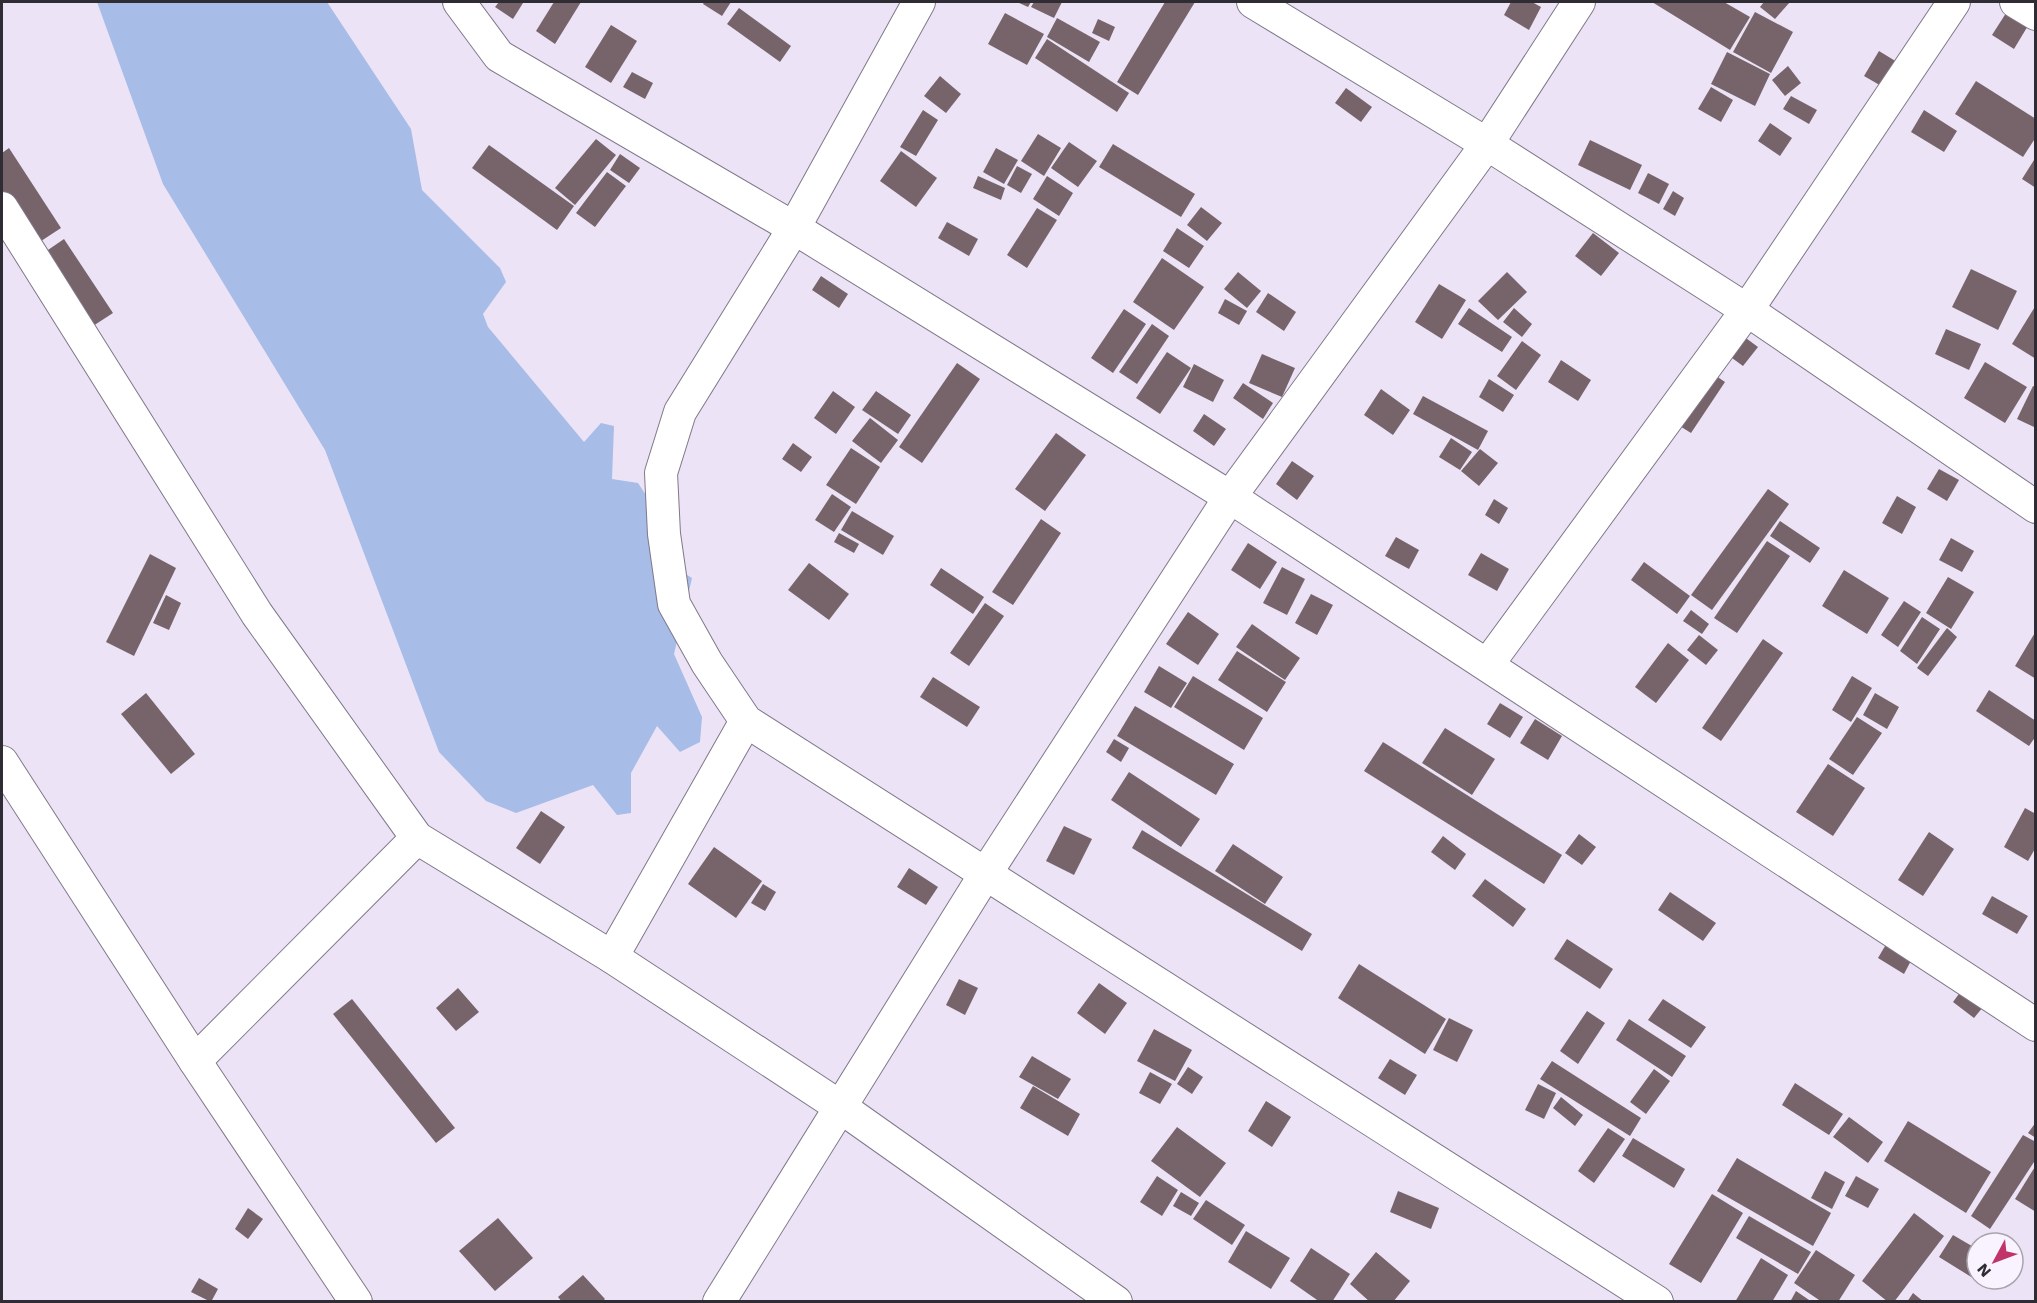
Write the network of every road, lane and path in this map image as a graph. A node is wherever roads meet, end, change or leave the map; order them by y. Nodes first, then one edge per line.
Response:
1 (459, 2) edge
2 (919, 2) edge
3 (1253, 2) edge
4 (1579, 2) edge
5 (1954, 2) edge
6 (2016, 2) edge
7 (2036, 14) edge
8 (1487, 144) junction
9 (2, 208) edge
10 (794, 228) junction
11 (1747, 310) junction
12 (1230, 497) junction
13 (2036, 507) edge
14 (1488, 664) junction
15 (747, 721) junction
16 (2, 762) edge
17 (417, 838) junction
18 (986, 873) junction
19 (612, 957) junction
20 (2036, 1025) edge
21 (195, 1061) junction
22 (839, 1106) junction
23 (356, 1302) edge
24 (719, 1302) edge
25 (1116, 1302) edge
26 (1657, 1302) edge

1 - 10 street
2 - 10 street
3 - 8 street
4 - 8 street
5 - 11 street
6 - 7 street
8 - 11 street
8 - 12 street
9 - 17 street
10 - 12 street
10 - 15 street
11 - 13 street
11 - 14 street
12 - 14 street
12 - 18 street
14 - 20 street
15 - 18 street
15 - 19 street
16 - 21 street
17 - 19 street
17 - 21 street
18 - 22 street
18 - 26 street
19 - 22 street
21 - 23 street
22 - 24 street
22 - 25 street

